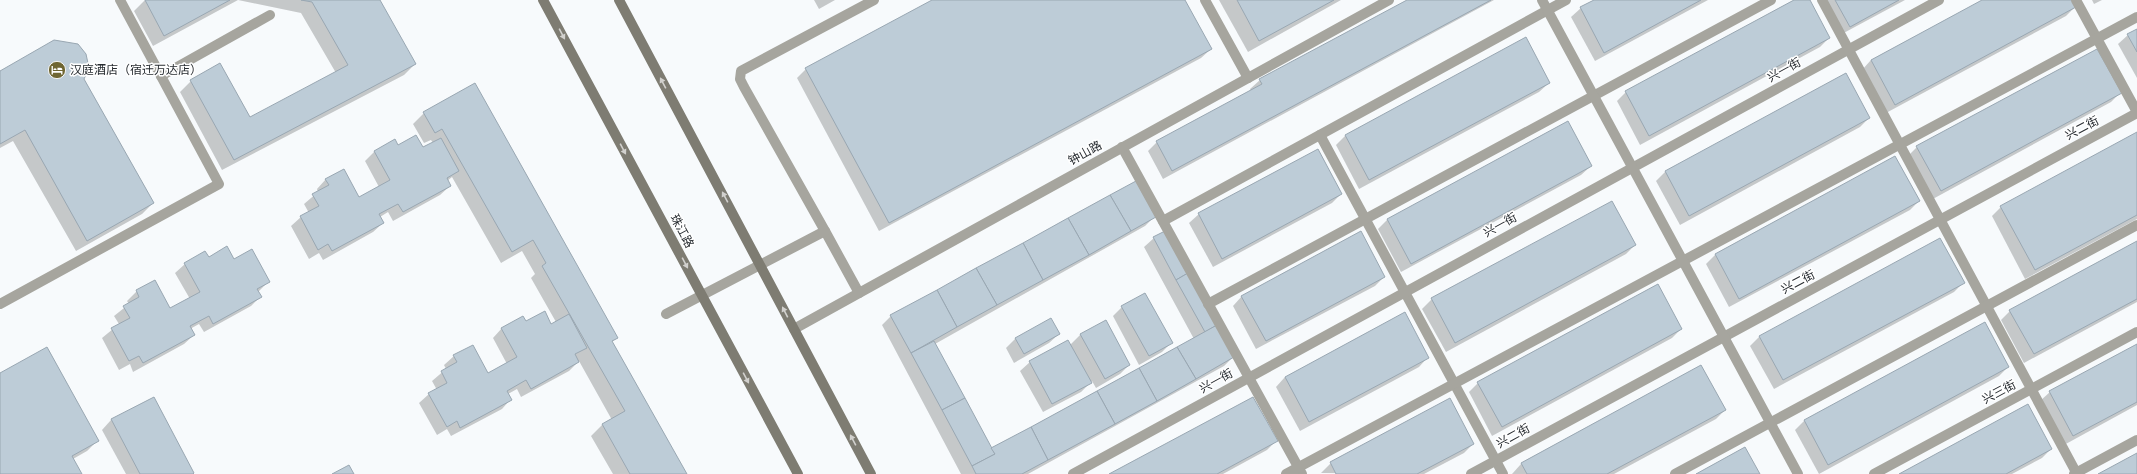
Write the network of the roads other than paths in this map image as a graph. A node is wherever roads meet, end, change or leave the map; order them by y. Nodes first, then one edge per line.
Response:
1 (120, 0) edge
2 (543, 0) edge
3 (619, 0) edge
4 (874, 0) edge
5 (1205, 0) edge
6 (1389, 0) edge
7 (1542, 0) edge
8 (1566, 0) edge
9 (1771, 0) edge
10 (1822, 0) edge
11 (1939, 0) edge
12 (2076, 0) edge
13 (1547, 10) junction
14 (270, 15) dead end
15 (2137, 17) edge
16 (2097, 39) junction
17 (1849, 50) junction
18 (161, 76) junction
19 (1248, 78) junction
20 (1594, 96) junction
21 (2137, 112) edge
22 (1320, 135) junction
23 (1900, 144) junction
24 (1122, 147) junction
25 (1633, 168) junction
26 (1365, 219) junction
27 (1940, 219) junction
28 (1163, 221) junction
29 (2137, 224) edge
30 (825, 230) junction
31 (1683, 261) junction
32 (761, 264) junction
33 (1405, 292) junction
34 (859, 293) junction
35 (702, 295) junction
36 (0, 304) edge
37 (1208, 304) junction
38 (1987, 306) junction
39 (666, 314) dead end
40 (794, 329) junction
41 (2137, 332) edge
42 (1724, 336) junction
43 (1249, 378) junction
44 (1454, 384) junction
45 (2032, 389) junction
46 (1770, 423) junction
47 (2137, 440) edge
48 (1495, 461) junction
49 (1300, 471) edge
50 (798, 474) edge
51 (871, 474) edge
52 (1073, 474) edge
53 (1286, 474) edge
54 (1471, 474) edge
55 (1503, 474) edge
56 (1675, 474) edge
57 (1798, 474) edge
58 (1874, 474) edge
59 (2076, 474) edge

1 - 18 street
2 -> 35 street, 珠江路
32 -> 3 street
4 - 30 street
5 - 19 street
6 - 19 street, 钟山路
7 - 13 street
8 - 13 street
9 - 20 street
10 - 17 street
11 - 17 street, 兴一街
12 - 16 street
13 - 20 street
13 - 22 street
14 - 18 street
15 - 16 street
16 - 21 street
16 - 23 street
17 - 23 street
17 - 25 street, 兴一街
18 - 36 street
19 - 24 street, 钟山路
20 - 25 street
20 - 26 street
21 - 27 street, 兴二街
22 - 26 street
22 - 28 street
23 - 27 street
23 - 31 street
24 - 28 street
24 - 34 street, 钟山路
25 - 31 street
25 - 33 street, 兴一街
26 - 33 street
26 - 37 street
27 - 38 street
27 - 42 street, 兴二街
28 - 37 street
29 - 38 street
30 - 32 street
30 - 34 street
31 - 42 street
31 - 44 street
32 - 35 street
40 -> 32 street
33 - 43 street, 兴一街
33 - 44 street
34 - 40 street, 钟山路
35 - 39 street
35 -> 50 street, 珠江路
37 - 43 street
38 - 45 street
38 - 46 street
51 -> 40 street
41 - 45 street, 兴三街
42 - 46 street
42 - 48 street, 兴二街
43 - 49 street
43 - 52 street, 兴一街
44 - 48 street
44 - 49 street
45 - 58 street, 兴三街
45 - 59 street
46 - 56 street
46 - 57 street
47 - 59 street
48 - 54 street, 兴二街
48 - 55 street
49 - 53 street

